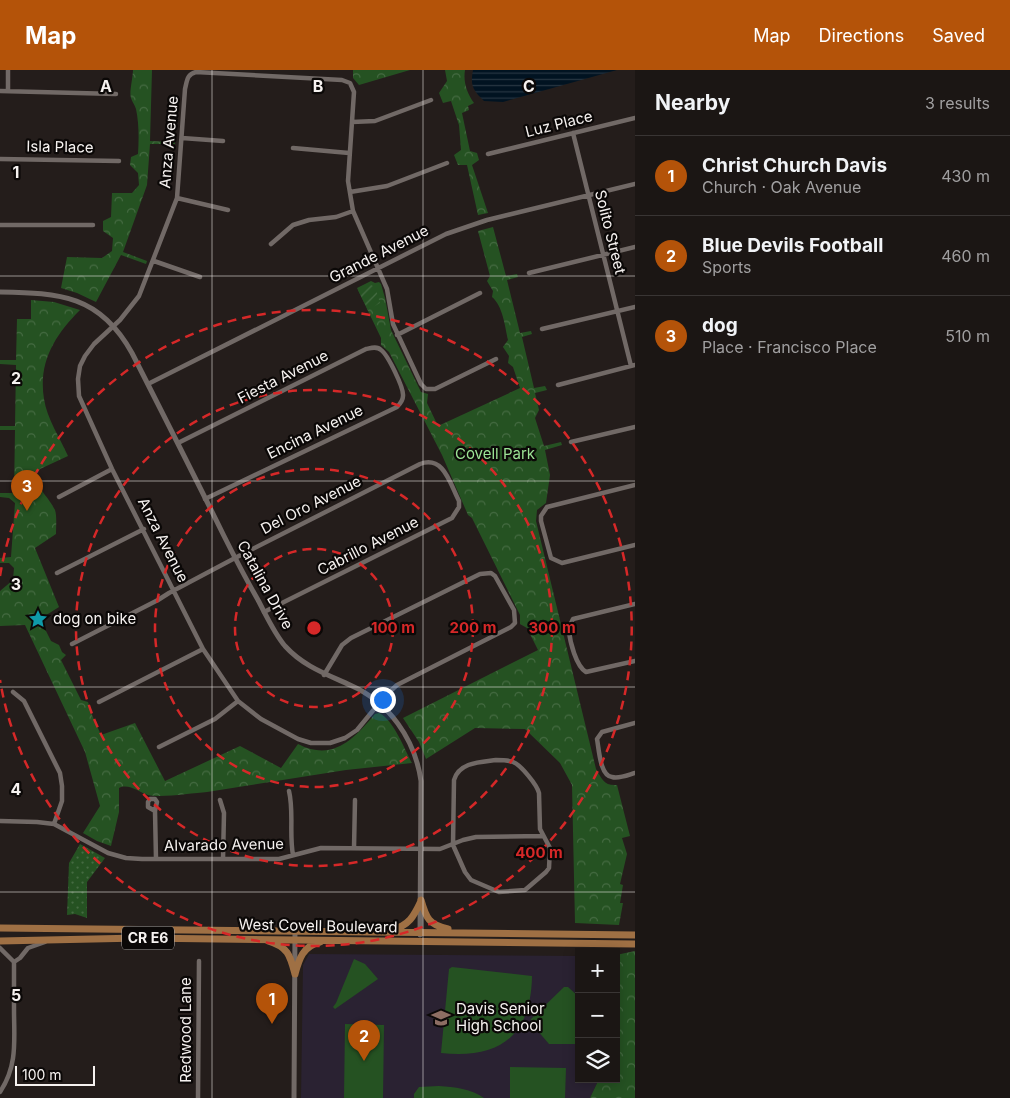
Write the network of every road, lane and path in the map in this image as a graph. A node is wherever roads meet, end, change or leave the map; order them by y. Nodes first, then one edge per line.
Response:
1 (8, 70) edge
2 (0, 91) edge
3 (8, 91) junction
4 (116, 94) dead end
5 (431, 100) dead end
6 (635, 118) edge
7 (352, 122) junction
8 (573, 133) junction
9 (182, 138) junction
10 (223, 141) dead end
11 (293, 148) dead end
12 (349, 154) junction
13 (488, 154) dead end
14 (0, 159) edge
15 (119, 160) dead end
16 (447, 163) dead end
17 (635, 184) edge
18 (350, 192) junction
19 (588, 196) junction
20 (176, 198) junction
21 (228, 210) dead end
22 (353, 211) junction
23 (0, 224) edge
24 (93, 225) dead end
25 (271, 244) dead end
26 (635, 247) edge
27 (603, 255) junction
28 (154, 261) junction
29 (378, 269) junction
30 (529, 273) dead end
31 (200, 277) dead end
32 (0, 292) edge
33 (480, 293) dead end
34 (635, 307) edge
35 (617, 312) junction
36 (114, 326) junction
37 (542, 330) dead end
38 (397, 335) junction
39 (496, 359) dead end
40 (633, 366) edge
41 (392, 368) joint
42 (148, 384) junction
43 (558, 385) dead end
44 (635, 426) edge
45 (571, 442) dead end
46 (178, 444) junction
47 (112, 469) junction
48 (635, 485) edge
49 (451, 486) joint
50 (59, 497) dead end
51 (206, 498) junction
52 (144, 530) junction
53 (635, 545) edge
54 (235, 558) junction
55 (57, 573) dead end
56 (174, 590) junction
57 (635, 604) edge
58 (264, 612) junction
59 (72, 644) dead end
60 (203, 649) junction
61 (635, 662) edge
62 (324, 674) junction
63 (13, 692) dead end
64 (238, 701) junction
65 (100, 702) dead end
66 (379, 703) junction
67 (635, 723) edge
68 (159, 747) dead end
69 (635, 773) edge
70 (290, 791) dead end
71 (220, 800) dead end
72 (355, 800) dead end
73 (155, 811) dead end
74 (0, 821) edge
75 (54, 824) junction
76 (543, 836) junction
77 (453, 845) junction
78 (354, 848) junction
79 (421, 849) junction
80 (293, 856) junction
81 (156, 859) junction
82 (223, 859) junction
83 (421, 900) junction
84 (0, 928) edge
85 (295, 930) junction
86 (382, 932) junction
87 (420, 932) junction
88 (463, 932) junction
89 (635, 935) edge
90 (258, 939) junction
91 (295, 939) junction
92 (49, 940) junction
93 (328, 940) junction
94 (420, 940) junction
95 (0, 941) edge
96 (635, 944) edge
97 (0, 948) edge
98 (199, 961) dead end
99 (14, 962) junction
100 (295, 974) junction
101 (0, 1092) edge
102 (198, 1098) edge
103 (294, 1098) edge

1 - 3 street
2 - 3 street
3 - 4 street
5 - 7 street
6 - 8 street, Luz Place
7 - 9 street, Anza Avenue
7 - 12 street
8 - 13 street, Luz Place
8 - 19 street, Solito Street
9 - 10 street
9 - 20 street, Anza Avenue
11 - 12 street
12 - 18 street
14 - 15 street, Isla Place
16 - 18 street
17 - 19 street, Grande Avenue
18 - 22 street
19 - 27 street, Solito Street
19 - 29 street, Grande Avenue
20 - 21 street
20 - 28 street, Anza Avenue
22 - 25 street
22 - 29 street
23 - 24 street
26 - 27 street
27 - 30 street
27 - 35 street, Solito Street
28 - 31 street
28 - 36 street, Anza Avenue
29 - 38 street
29 - 42 street, Grande Avenue
32 - 36 street, Catalina Drive
33 - 38 street
34 - 35 street
35 - 37 street
35 - 40 street, Solito Street
36 - 42 street, Catalina Drive
36 - 47 street, Anza Avenue
38 - 39 street
40 - 43 street
41 - 46 street, Fiesta Avenue
41 - 51 street, Encina Avenue
42 - 46 street, Catalina Drive
44 - 45 street
46 - 51 street, Catalina Drive
47 - 50 street
47 - 52 street, Anza Avenue
48 - 53 street
49 - 54 street, Del Oro Avenue
49 - 58 street, Cabrillo Avenue
51 - 54 street, Catalina Drive
52 - 55 street
52 - 56 street, Anza Avenue
54 - 56 street, Del Oro Avenue
54 - 58 street, Catalina Drive
56 - 59 street, Del Oro Avenue
56 - 60 street, Anza Avenue
57 - 61 street
58 - 62 street, Catalina Drive
60 - 64 street, Anza Avenue
60 - 65 street
62 - 66 street, Catalina Drive
62 - 66 street, Anza Avenue
63 - 75 street
64 - 66 street, Anza Avenue
64 - 68 street
66 - 79 street, Catalina Drive
67 - 69 street
70 - 80 street
71 - 82 street
72 - 78 street
73 - 81 street
74 - 75 street, Alvarado Avenue
75 - 81 street, Alvarado Avenue
76 - 77 street, Alvarado Avenue
76 - 77 street
76 - 77 street
77 - 79 street, Alvarado Avenue
78 - 79 street, Alvarado Avenue
78 - 80 street, Alvarado Avenue
79 - 83 street, Catalina Drive
80 - 82 street, Alvarado Avenue
81 - 82 street, Alvarado Avenue
83 - 86 main road
83 - 87 street, Catalina Drive
83 - 88 main road
84 - 85 main road, West Covell Boulevard / CR E6
85 - 86 main road, West Covell Boulevard / CR E6
85 - 91 street
86 - 87 main road, West Covell Boulevard / CR E6
87 - 88 main road, West Covell Boulevard / CR E6
87 - 94 street, Catalina Drive
88 - 89 main road, West Covell Boulevard / CR E6
90 - 91 main road, West Covell Boulevard / CR E6
90 - 92 main road, West Covell Boulevard / CR E6
90 - 100 main road
91 - 93 main road, West Covell Boulevard / CR E6
91 - 100 street
92 - 95 main road, West Covell Boulevard / CR E6
92 - 99 street
93 - 94 main road, West Covell Boulevard / CR E6
93 - 100 main road
94 - 96 main road, West Covell Boulevard / CR E6
97 - 99 street
98 - 102 street, Redwood Lane
99 - 101 street
100 - 103 street

